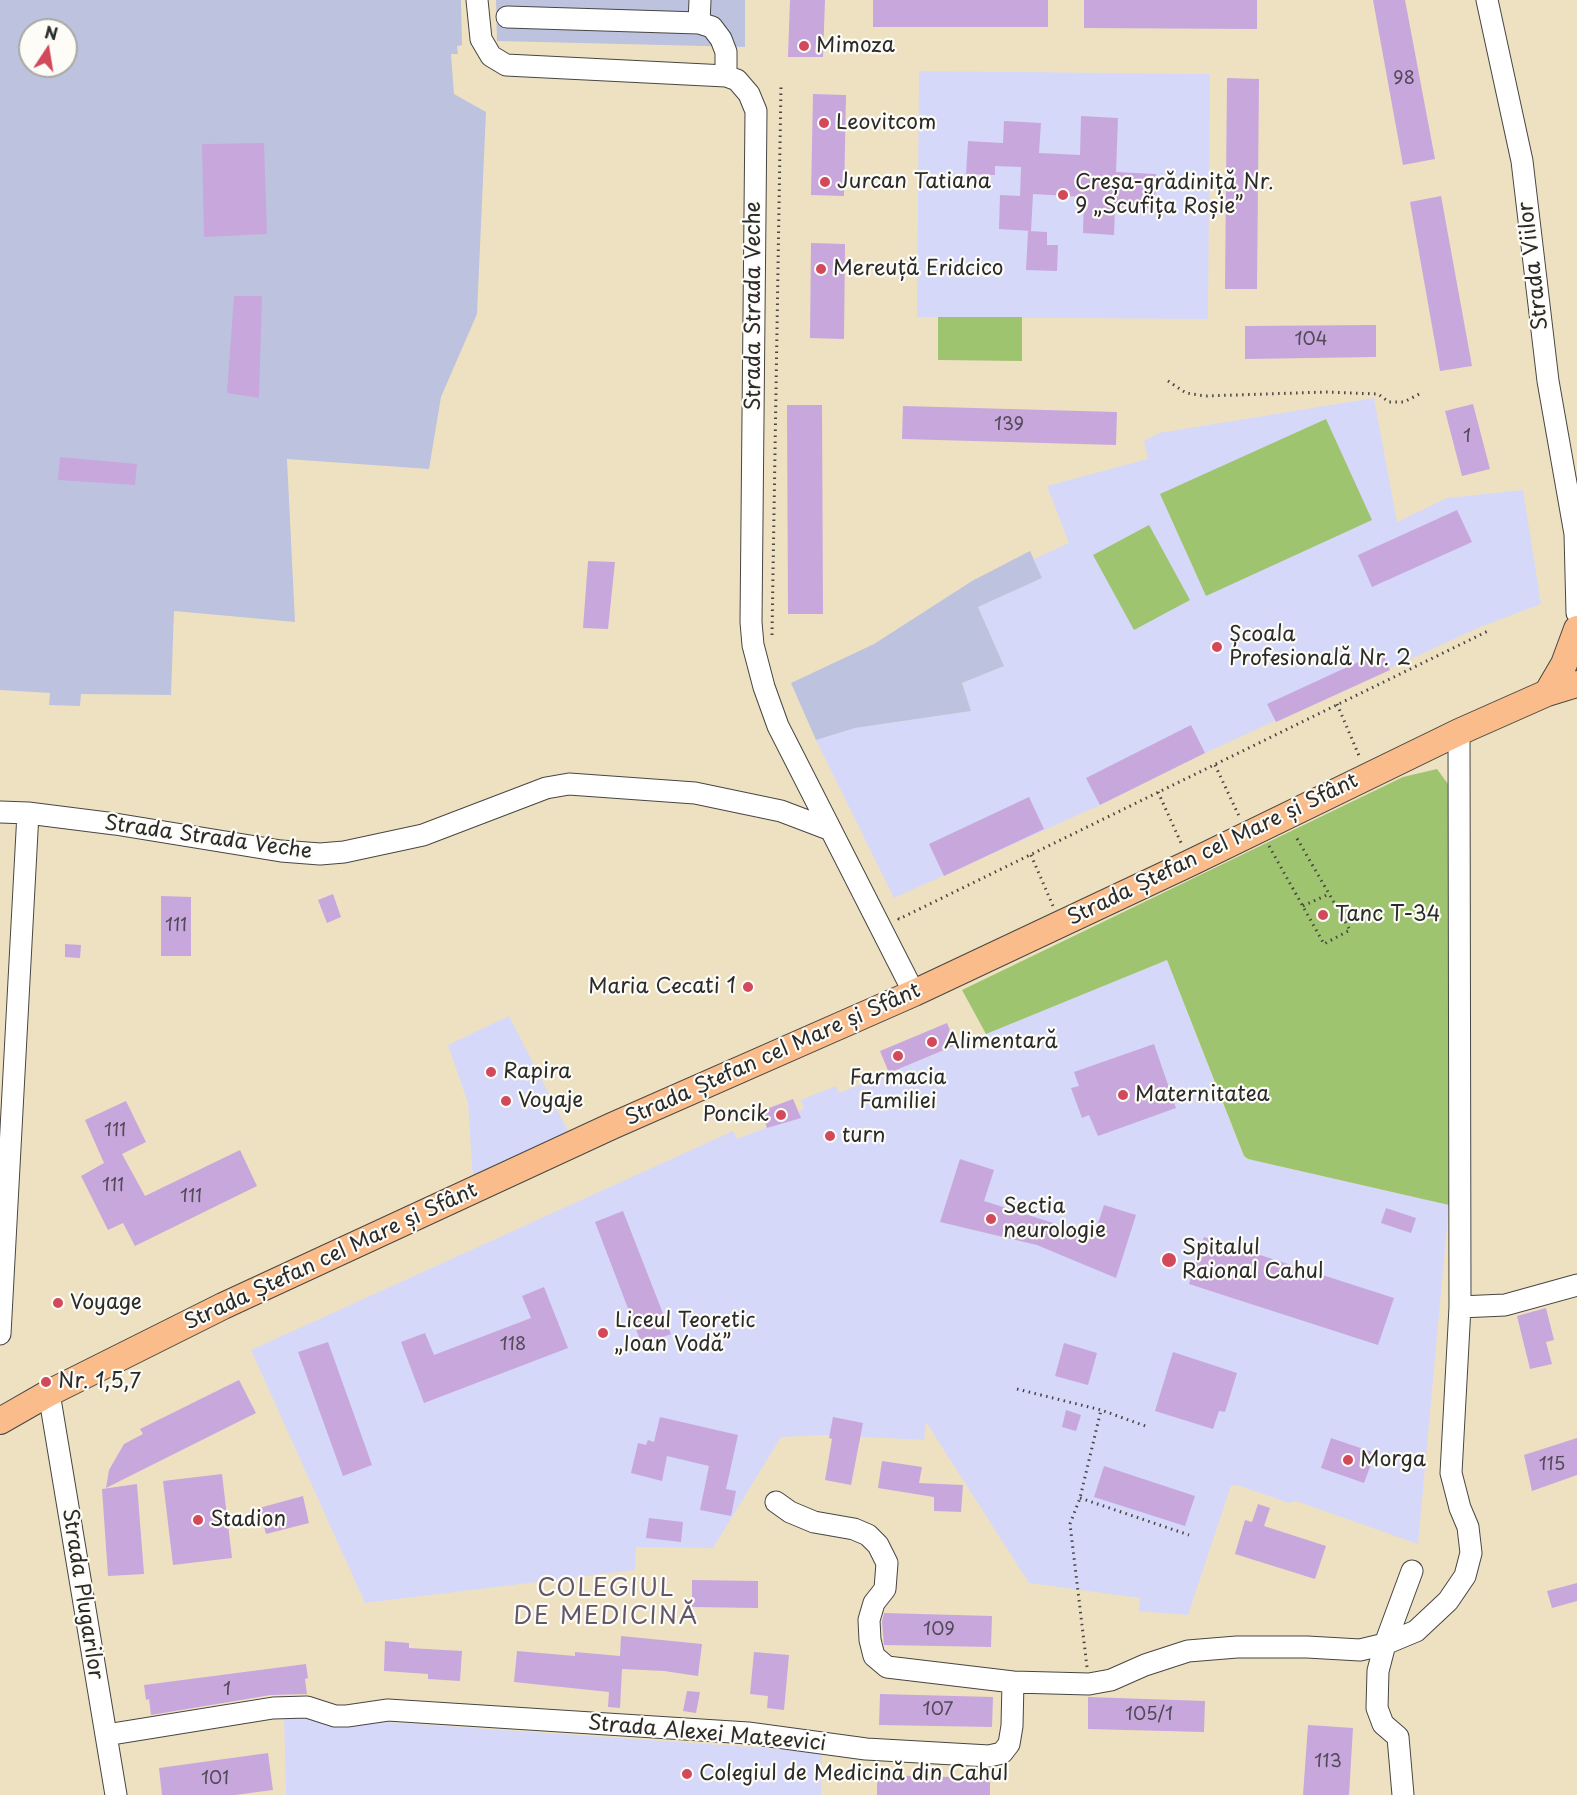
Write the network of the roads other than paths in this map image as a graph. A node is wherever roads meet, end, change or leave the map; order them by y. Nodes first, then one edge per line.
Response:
1 (477, 0) edge
2 (700, 0) edge
3 (1487, 0) edge
4 (507, 17) dead end
5 (699, 23) junction
6 (726, 76) junction
7 (1576, 536) edge
8 (1577, 613) edge
9 (1577, 629) edge
10 (1577, 635) edge
11 (1577, 640) edge
12 (1577, 684) edge
13 (1548, 693) junction
14 (1460, 732) junction
15 (0, 812) edge
16 (28, 813) junction
17 (831, 830) junction
18 (914, 993) junction
19 (1577, 1285) edge
20 (1460, 1307) junction
21 (0, 1334) edge
22 (49, 1394) junction
23 (0, 1421) edge
24 (776, 1502) dead end
25 (1412, 1571) dead end
26 (1385, 1644) junction
27 (1013, 1682) junction
28 (105, 1735) junction
29 (116, 1795) edge
30 (1403, 1795) edge

1 - 6 street
2 - 5 street
3 - 7 street, Strada Viilor
4 - 5 street
5 - 6 street
6 - 17 street, Strada Strada Veche
7 - 8 street, Strada Viilor
9 - 13 main road
10 - 11 main road
12 - 13 main road, Strada Ștefan cel Mare și Sfânt
13 - 14 main road, Strada Ștefan cel Mare și Sfânt
14 - 18 main road, Strada Ștefan cel Mare și Sfânt
14 - 20 street
15 - 16 street, Strada Strada Veche
16 - 17 street, Strada Strada Veche
16 - 21 street
17 - 18 street, Strada Strada Veche
18 - 22 main road, Strada Ștefan cel Mare și Sfânt
19 - 20 street
20 - 26 street
22 - 23 main road, Strada Ștefan cel Mare și Sfânt
22 - 28 street, Strada Plugarilor
24 - 27 street
25 - 26 street
26 - 27 street
26 - 30 street
27 - 28 street, Strada Alexei Mateevici
28 - 29 street, Strada Plugarilor

